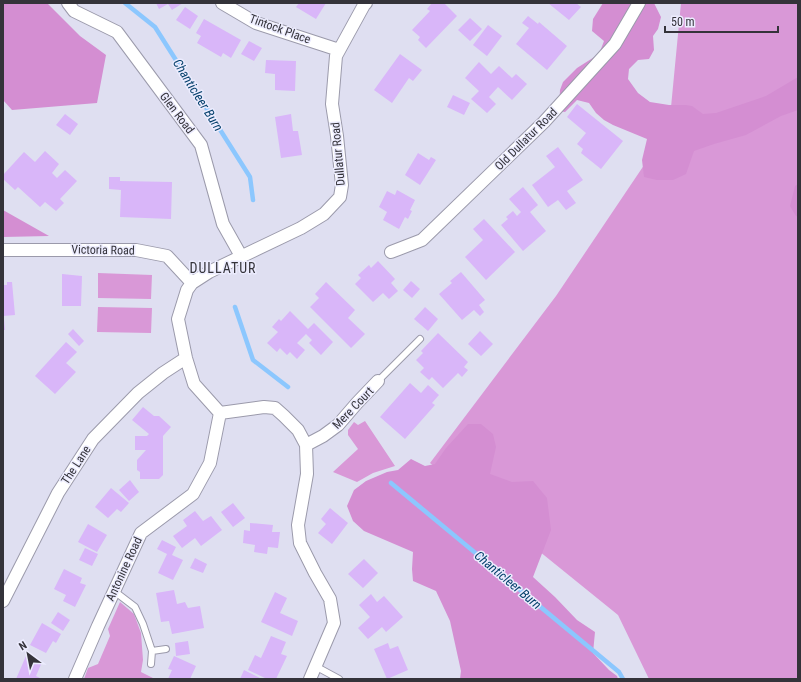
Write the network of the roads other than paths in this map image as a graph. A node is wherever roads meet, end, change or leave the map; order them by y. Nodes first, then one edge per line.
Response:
1 (68, 3) edge
2 (222, 3) edge
3 (366, 3) edge
4 (639, 3) edge
5 (339, 50) junction
6 (3, 250) edge
7 (391, 252) dead end
8 (241, 256) junction
9 (192, 282) junction
10 (420, 339) dead end
11 (186, 358) junction
12 (378, 381) joint
13 (220, 414) junction
14 (306, 446) junction
15 (114, 591) junction
16 (3, 601) edge
17 (166, 649) dead end
18 (152, 651) junction
19 (151, 664) dead end
20 (315, 666) junction
21 (75, 679) edge
22 (310, 679) edge
23 (339, 679) edge

1 - 8 street, Glen Road
2 - 5 street, Tintock Place
3 - 5 street, Dullatur Road
4 - 7 street, Old Dullatur Road
5 - 8 street, Dullatur Road
6 - 9 street, Victoria Road
8 - 9 street, Dullatur Road
9 - 11 street
10 - 12 lane
11 - 13 street
11 - 16 street, The Lane
12 - 14 street, Mere Court
13 - 14 street
13 - 15 street, Antonine Road
14 - 20 street
15 - 18 lane
15 - 21 street, Antonine Road
17 - 18 lane
18 - 19 lane
20 - 22 street
20 - 23 lane

